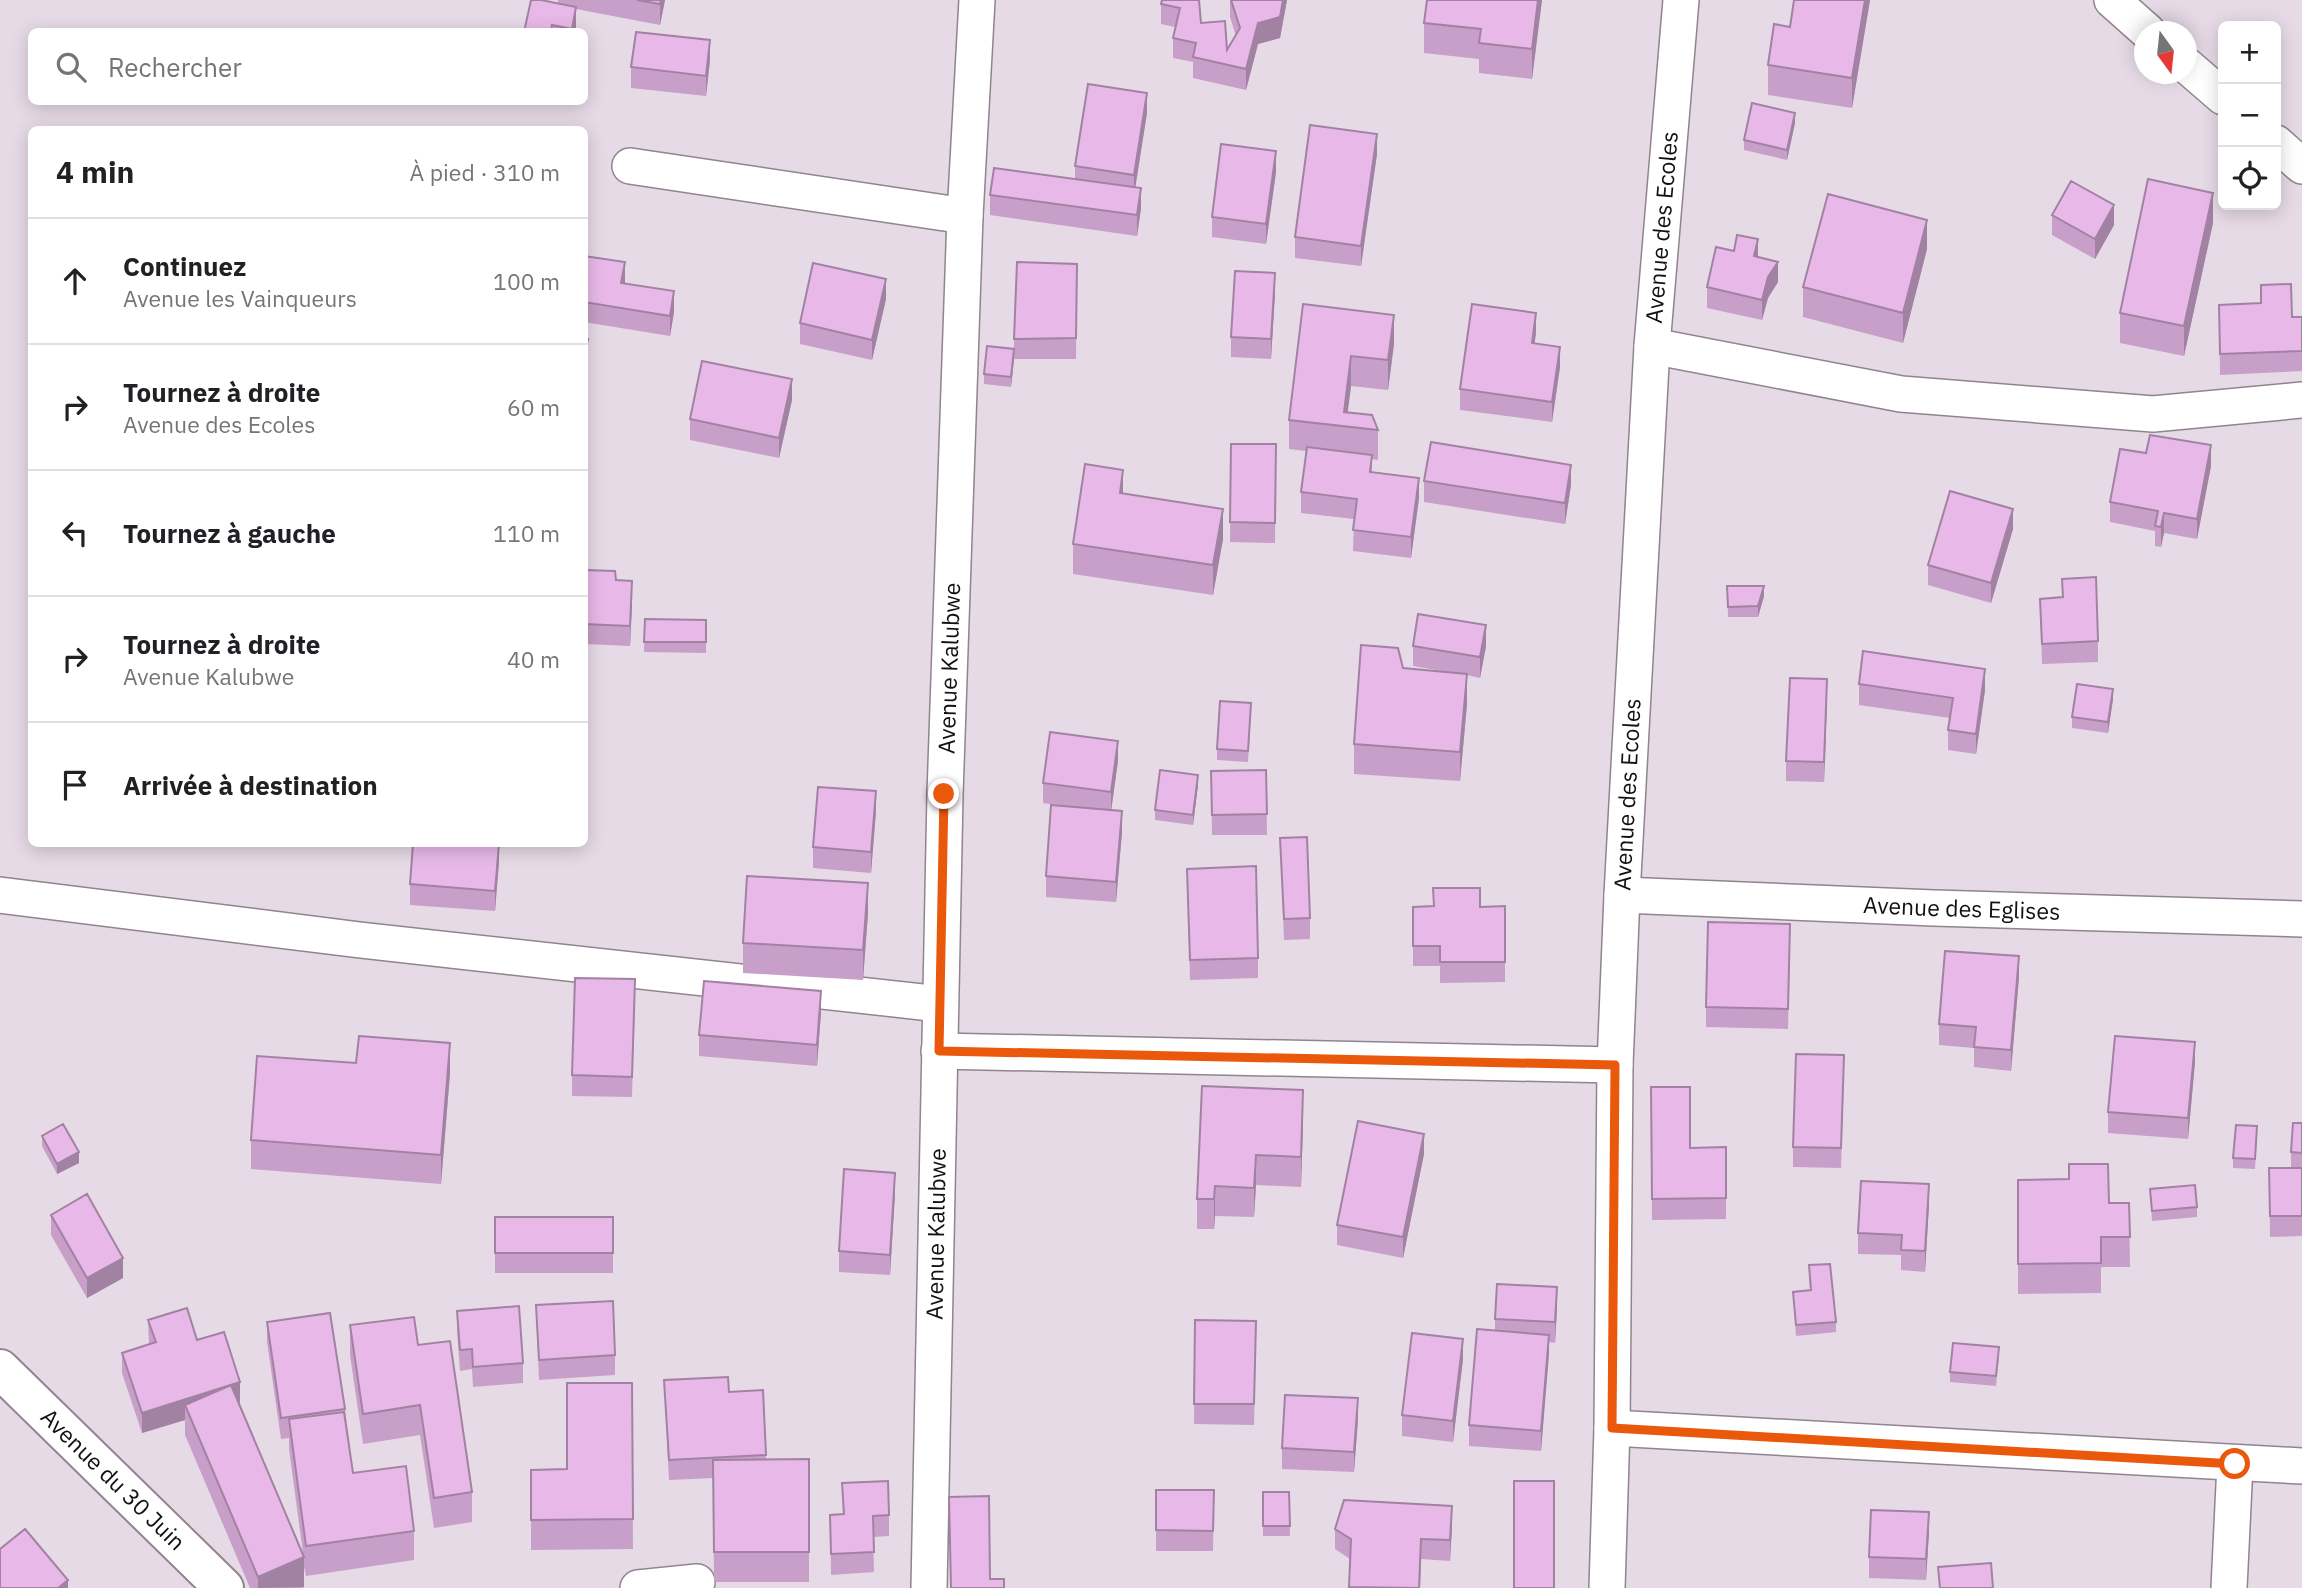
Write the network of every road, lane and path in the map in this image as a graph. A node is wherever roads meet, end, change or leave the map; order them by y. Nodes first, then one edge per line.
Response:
1 (977, 0) edge
2 (1681, 0) edge
3 (2112, 0) edge
4 (2136, 21) edge
5 (2197, 75) edge
6 (2218, 93) edge
7 (2281, 147) edge
8 (630, 166) dead end
9 (2302, 166) edge
10 (965, 216) junction
11 (1652, 346) junction
12 (2302, 400) edge
13 (0, 895) edge
14 (1622, 895) junction
15 (2302, 919) edge
16 (940, 1003) junction
17 (939, 1051) junction
18 (1615, 1065) junction
19 (0, 1369) edge
20 (1612, 1428) junction
21 (2235, 1464) junction
22 (2302, 1466) edge
23 (697, 1582) dead end
24 (225, 1588) edge
25 (638, 1588) edge
26 (929, 1588) edge
27 (1607, 1588) edge
28 (2229, 1588) edge

1 - 10 street, Avenue Kalubwe
2 - 11 street, Avenue des Ecoles
3 - 4 street
5 - 6 street
7 - 9 street
8 - 10 street
10 - 16 street, Avenue Kalubwe
11 - 12 street
11 - 14 street, Avenue des Ecoles
13 - 16 street
14 - 15 street, Avenue des Eglises
14 - 18 street, Avenue des Ecoles
16 - 17 street, Avenue Kalubwe
17 - 18 street
17 - 26 street, Avenue Kalubwe
18 - 20 street, Avenue des Ecoles
19 - 24 street, Avenue du 30 Juin
20 - 21 street
20 - 27 street, Avenue des Ecoles
21 - 22 street
21 - 28 street
23 - 25 street

